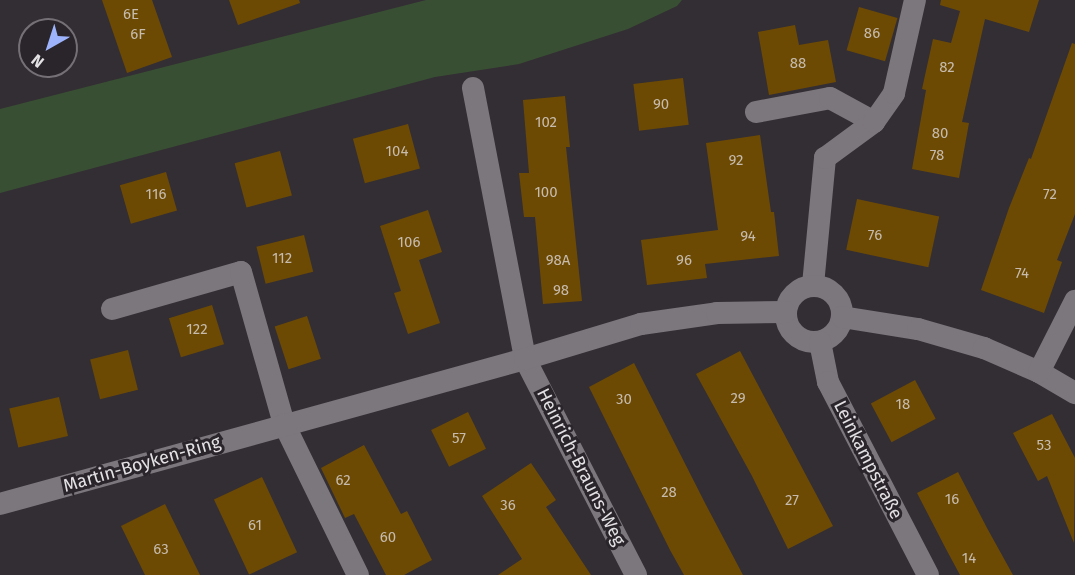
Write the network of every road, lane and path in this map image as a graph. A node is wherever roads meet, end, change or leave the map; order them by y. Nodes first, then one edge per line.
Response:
1 (915, 0) edge
2 (473, 88) dead end
3 (756, 112) dead end
4 (874, 122) junction
5 (813, 285) junction
6 (1075, 301) edge
7 (112, 309) dead end
8 (785, 312) junction
9 (842, 316) junction
10 (820, 342) junction
11 (525, 359) junction
12 (1039, 372) junction
13 (1075, 393) edge
14 (284, 424) junction
15 (0, 504) edge
16 (358, 575) edge
17 (636, 575) edge
18 (928, 575) edge

1 - 4 street
2 - 11 street
3 - 4 street
4 - 5 street
5 - 8 street
5 - 9 street
6 - 12 street
7 - 14 street
8 - 10 street
8 - 11 street, Martin-Boyken-Ring
9 - 10 street
9 - 12 street
10 - 18 street, Leinkampstraße
11 - 14 street, Martin-Boyken-Ring
11 - 17 street, Heinrich-Brauns-Weg
12 - 13 street
14 - 15 street, Martin-Boyken-Ring
14 - 16 street

